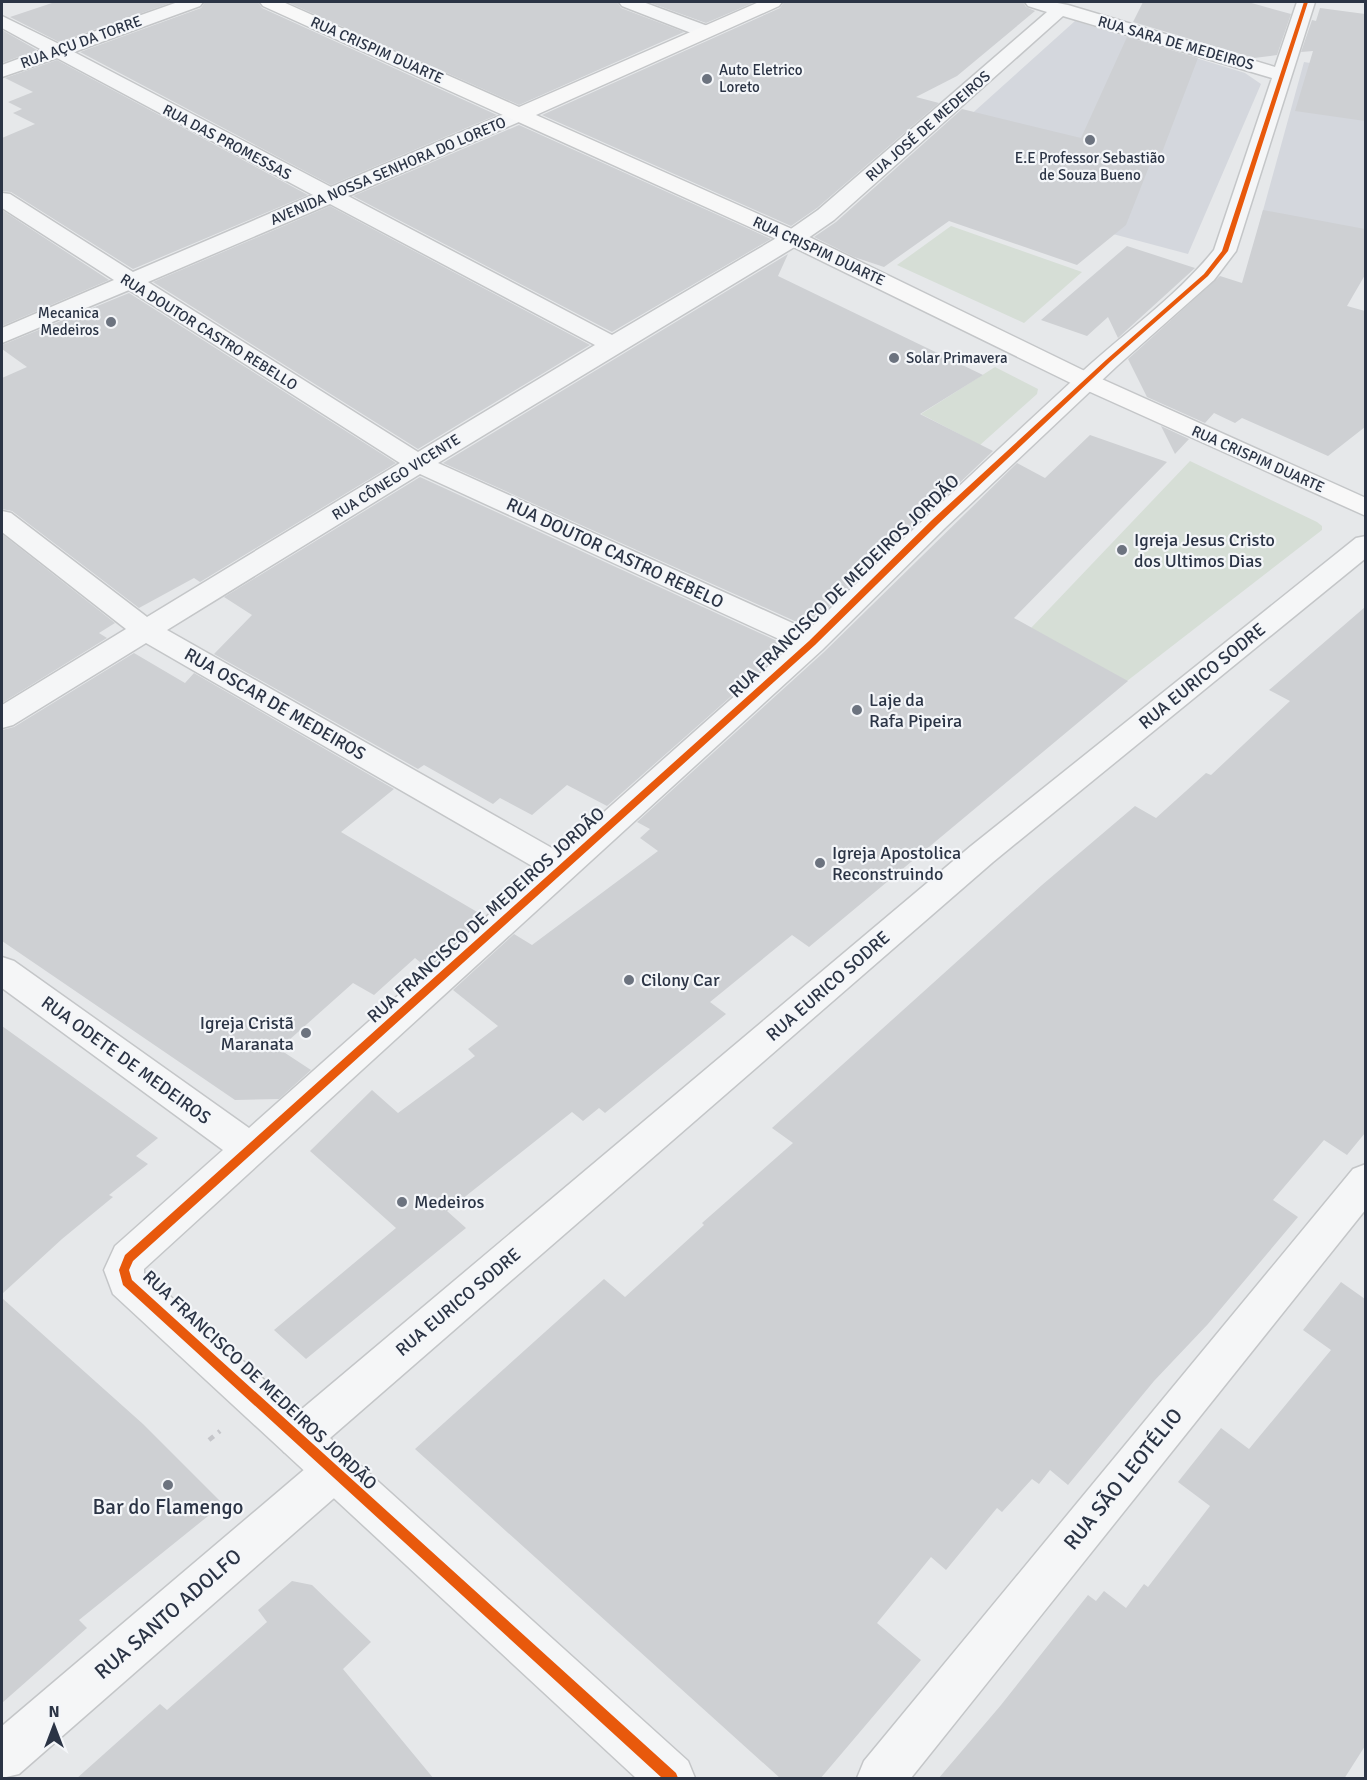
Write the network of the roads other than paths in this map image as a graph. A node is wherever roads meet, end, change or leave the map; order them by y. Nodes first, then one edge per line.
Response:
1 (194, 2) edge
2 (269, 2) edge
3 (628, 2) edge
4 (773, 2) edge
5 (1034, 2) edge
6 (1306, 2) edge
7 (1060, 9) junction
8 (2, 21) edge
9 (706, 32) junction
10 (58, 51) junction
11 (2, 71) edge
12 (1283, 75) junction
13 (521, 114) junction
14 (329, 196) junction
15 (2, 199) edge
16 (793, 238) junction
17 (129, 282) junction
18 (2, 336) edge
19 (612, 345) junction
20 (1086, 381) junction
21 (418, 463) junction
22 (1365, 508) edge
23 (2, 519) edge
24 (1365, 544) edge
25 (146, 630) junction
26 (812, 644) junction
27 (2, 718) edge
28 (562, 868) junction
29 (2, 970) edge
30 (250, 1149) junction
31 (1365, 1180) edge
32 (299, 1438) junction
33 (334, 1471) junction
34 (2, 1757) edge
35 (671, 1779) edge
36 (881, 1779) edge

1 - 10 street, RUA AÇU DA TORRE
2 - 13 main road, RUA CRISPIM DUARTE
3 - 9 street
4 - 9 main road, AVENIDA NOSSA SENHORA DO LORETO
5 - 7 street, RUA SARA DE MEDEIROS
6 - 12 street, RUA FRANCISCO DE MEDEIROS JORDÃO
7 - 12 street, RUA SARA DE MEDEIROS
7 - 16 street, RUA JOSÉ DE MEDEIROS
8 - 10 street, RUA DAS PROMESSAS
9 - 13 main road, AVENIDA NOSSA SENHORA DO LORETO
10 - 11 street, RUA AÇU DA TORRE
10 - 14 street, RUA DAS PROMESSAS
12 - 20 street, RUA FRANCISCO DE MEDEIROS JORDÃO
13 - 14 street, AVENIDA NOSSA SENHORA DO LORETO
13 - 16 main road, RUA CRISPIM DUARTE
14 - 17 street, AVENIDA NOSSA SENHORA DO LORETO
14 - 19 street, RUA DAS PROMESSAS
15 - 17 street, RUA DOUTOR CASTRO REBELLO
16 - 19 street, RUA CÔNEGO VICENTE
16 - 20 main road, RUA CRISPIM DUARTE
17 - 18 street, AVENIDA NOSSA SENHORA DO LORETO
17 - 21 street, RUA DOUTOR CASTRO REBELLO
19 - 21 street, RUA CÔNEGO VICENTE
20 - 22 main road, RUA CRISPIM DUARTE
20 - 26 street, RUA FRANCISCO DE MEDEIROS JORDÃO
21 - 25 street, RUA CÔNEGO VICENTE
21 - 26 street, RUA DOUTOR CASTRO REBELO
23 - 25 street, RUA OSCAR DE MEDEIROS
24 - 32 street, RUA EURICO SODRE
25 - 27 street, RUA CÔNEGO VICENTE
25 - 28 street, RUA OSCAR DE MEDEIROS
26 - 28 street, RUA FRANCISCO DE MEDEIROS JORDÃO
28 - 30 street, RUA FRANCISCO DE MEDEIROS JORDÃO
29 - 30 street, RUA ODETE DE MEDEIROS
30 - 32 street, RUA FRANCISCO DE MEDEIROS JORDÃO
31 - 36 street, RUA SÃO LEOTÉLIO
32 - 33 street, RUA FRANCISCO DE MEDEIROS JORDÃO
33 - 34 street, RUA SANTO ADOLFO
33 - 35 street, RUA FRANCISCO DE MEDEIROS JORDÃO

